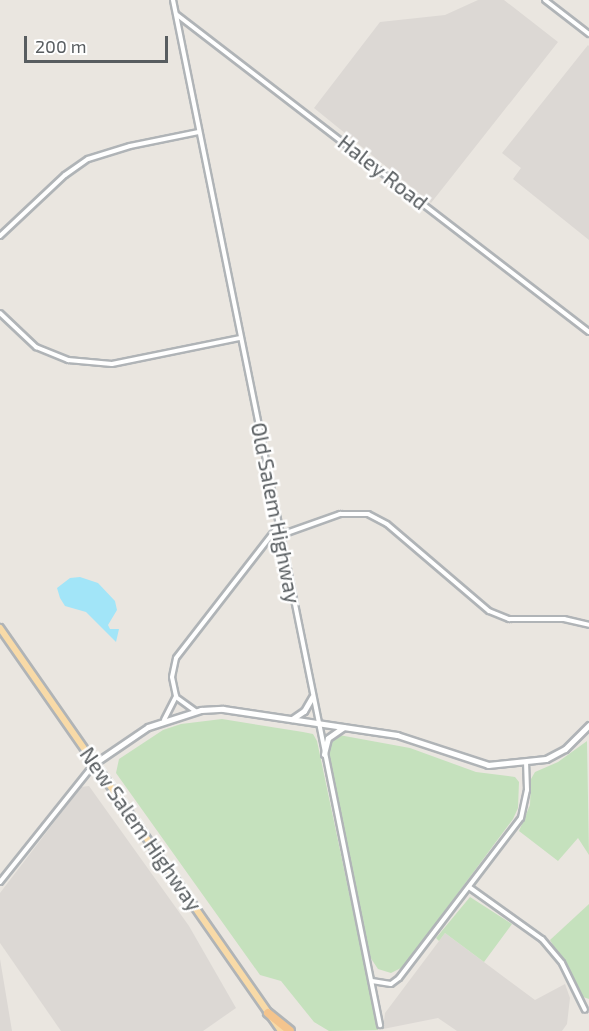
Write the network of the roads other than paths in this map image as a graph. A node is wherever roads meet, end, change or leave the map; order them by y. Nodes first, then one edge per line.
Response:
1 (173, 0) edge
2 (546, 0) edge
3 (176, 14) junction
4 (589, 34) edge
5 (200, 132) junction
6 (0, 236) edge
7 (0, 312) edge
8 (589, 332) edge
9 (240, 338) junction
10 (279, 525) junction
11 (281, 535) junction
12 (589, 625) edge
13 (0, 628) edge
14 (176, 696) junction
15 (312, 697) junction
16 (195, 711) junction
17 (164, 720) junction
18 (291, 720) junction
19 (317, 723) junction
20 (589, 725) edge
21 (344, 727) junction
22 (324, 754) junction
23 (95, 763) junction
24 (526, 764) junction
25 (0, 882) edge
26 (469, 887) junction
27 (372, 981) junction
28 (585, 1010) dead end
29 (268, 1013) junction
30 (380, 1025) dead end
31 (281, 1031) edge
32 (290, 1031) edge

1 - 3 street, Old Salem Highway
2 - 4 street
3 - 5 street, Old Salem Highway
3 - 8 street, Haley Road
5 - 6 street
5 - 9 street, Old Salem Highway
7 - 9 street
9 - 10 street, Old Salem Highway
10 - 11 street, Old Salem Highway
10 - 14 street
11 - 12 street
11 - 15 street, Old Salem Highway
13 - 23 main road, New Salem Highway
14 - 16 street
14 - 17 street
15 - 18 main road
15 - 19 street, Old Salem Highway
16 - 17 main road
16 - 18 main road
17 - 23 main road
18 - 19 main road
19 - 21 main road
19 - 22 street, Old Salem Highway
20 - 24 main road
21 - 22 main road
21 - 24 main road
22 - 27 street, Old Salem Highway
23 - 25 street
23 - 29 main road, New Salem Highway
24 - 26 street
26 - 27 street
26 - 28 street
27 - 30 street, Old Salem Highway
29 - 31 main road, New Salem Highway
29 - 32 highway

